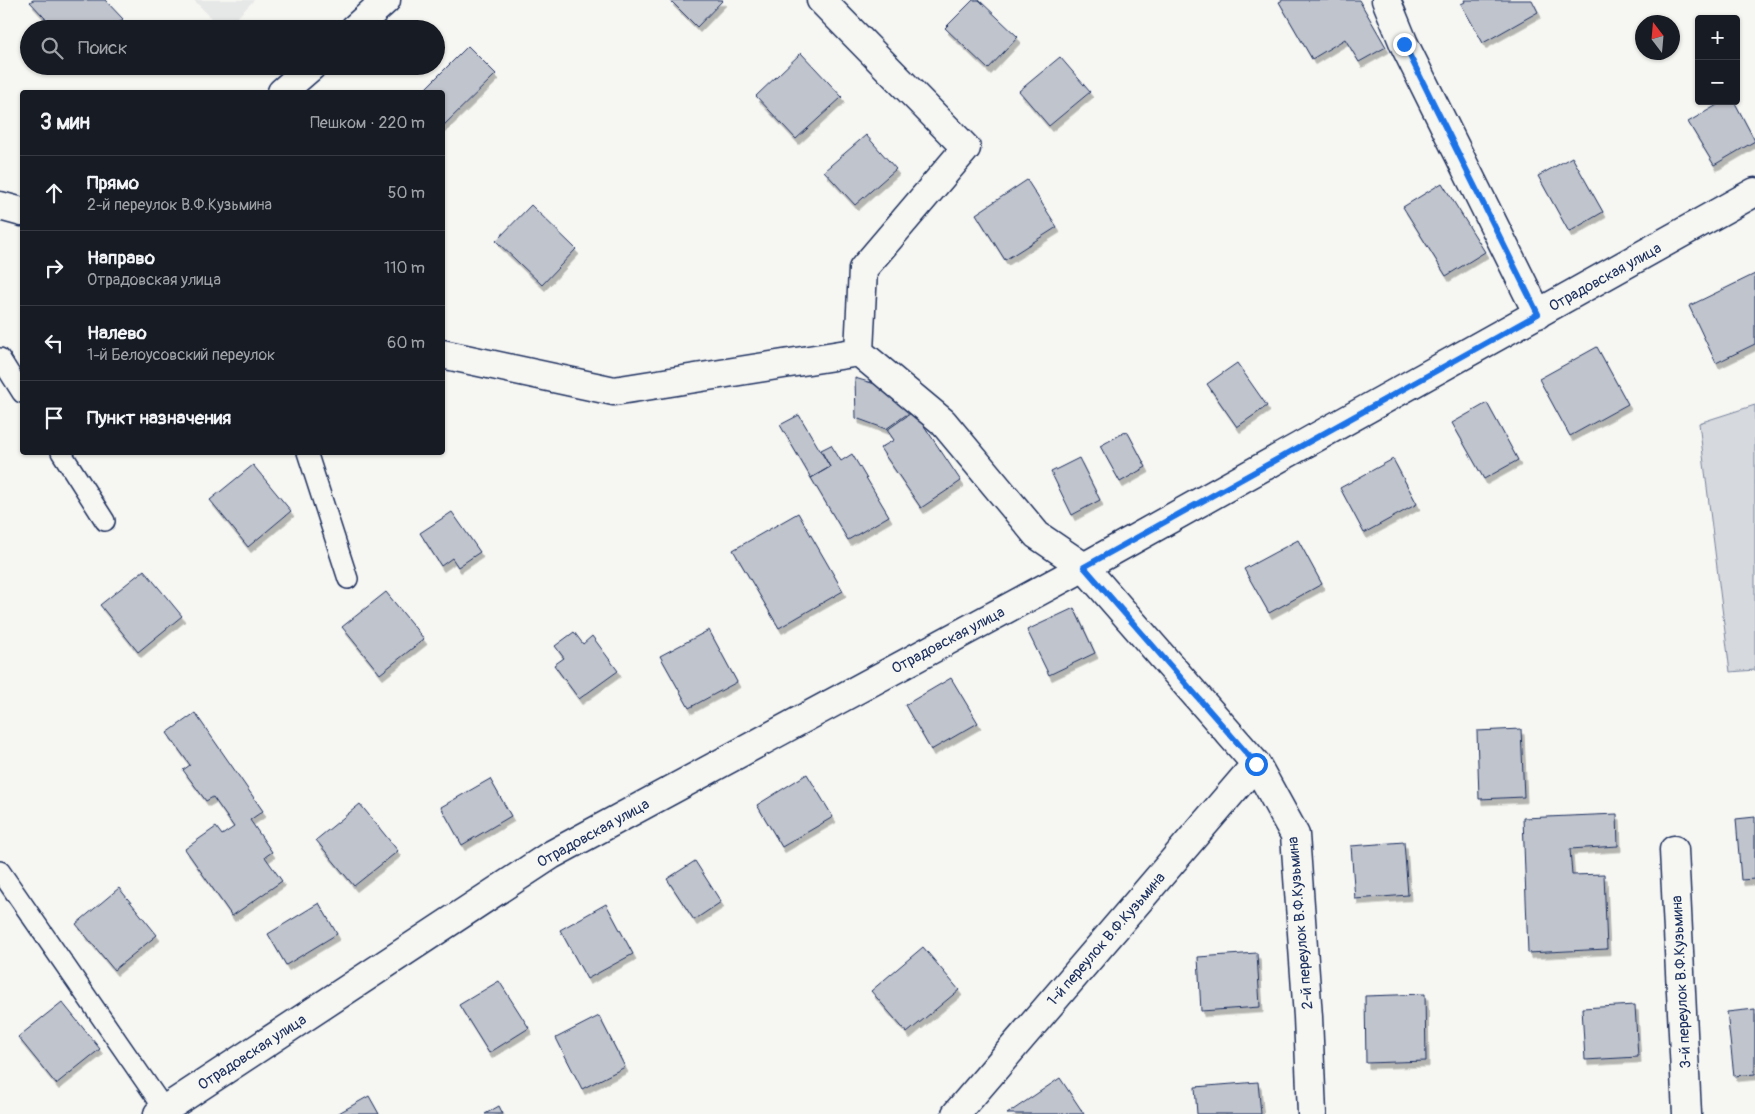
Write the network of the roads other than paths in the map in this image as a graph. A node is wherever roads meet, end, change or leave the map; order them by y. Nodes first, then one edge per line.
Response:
1 (386, 0) edge
2 (820, 0) edge
3 (1386, 0) edge
4 (364, 20) edge
5 (302, 75) edge
6 (284, 90) edge
7 (1755, 192) edge
8 (0, 206) edge
9 (20, 211) edge
10 (1538, 314) junction
11 (859, 352) junction
12 (445, 355) edge
13 (0, 358) edge
14 (20, 390) edge
15 (63, 455) edge
16 (308, 455) edge
17 (105, 521) dead end
18 (1084, 567) junction
19 (348, 578) dead end
20 (1256, 764) junction
21 (1674, 850) dead end
22 (0, 871) edge
23 (162, 1112) edge
24 (956, 1114) edge
25 (1312, 1114) edge
26 (1687, 1114) edge

1 - 4 street
2 - 11 street
3 - 10 street
5 - 6 street
7 - 10 street, Отрадовская улица
8 - 9 street
10 - 18 street, Отрадовская улица
11 - 12 street
11 - 18 street, 2-й переулок В.Ф.Кузьмина
13 - 14 lane
15 - 17 lane
16 - 19 lane
18 - 20 street, 2-й переулок В.Ф.Кузьмина
18 - 23 street, Отрадовская улица
20 - 24 street, 1-й переулок В.Ф.Кузьмина
20 - 25 street, 2-й переулок В.Ф.Кузьмина
21 - 26 street, 3-й переулок В.Ф.Кузьмина
22 - 23 lane

